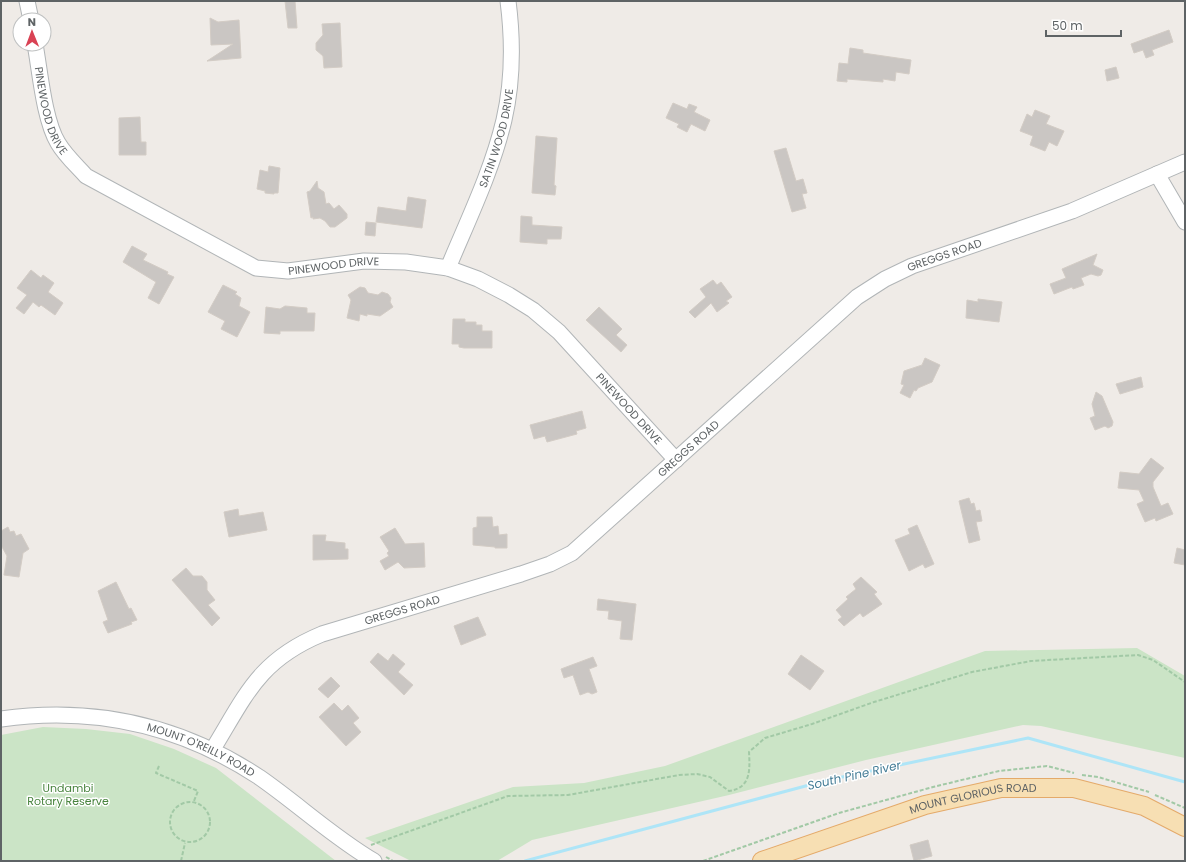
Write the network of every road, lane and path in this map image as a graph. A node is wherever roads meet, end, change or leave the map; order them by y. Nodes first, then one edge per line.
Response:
1 (27, 1) edge
2 (508, 1) edge
3 (29, 12) edge
4 (36, 52) edge
5 (1185, 162) edge
6 (1157, 174) junction
7 (1185, 222) edge
8 (448, 268) junction
9 (676, 460) junction
10 (1185, 682) edge
11 (1, 719) edge
12 (213, 749) junction
13 (159, 766) dead end
14 (194, 801) junction
15 (1185, 827) edge
16 (185, 843) junction
17 (357, 851) junction
18 (181, 861) edge
19 (374, 861) edge
20 (762, 861) edge

1 - 3 street
2 - 8 street, SATIN WOOD DRIVE
4 - 8 street, PINEWOOD DRIVE
5 - 6 street, GREGGS ROAD
6 - 7 street
6 - 9 street, GREGGS ROAD
8 - 9 street, PINEWOOD DRIVE
9 - 12 street, GREGGS ROAD
10 - 17 path
11 - 12 street, MOUNT O'REILLY ROAD
12 - 17 street, MOUNT O'REILLY ROAD
13 - 14 path
14 - 16 path
14 - 16 path
15 - 20 main road, MOUNT GLORIOUS ROAD
16 - 18 path
17 - 19 street, MOUNT O'REILLY ROAD

